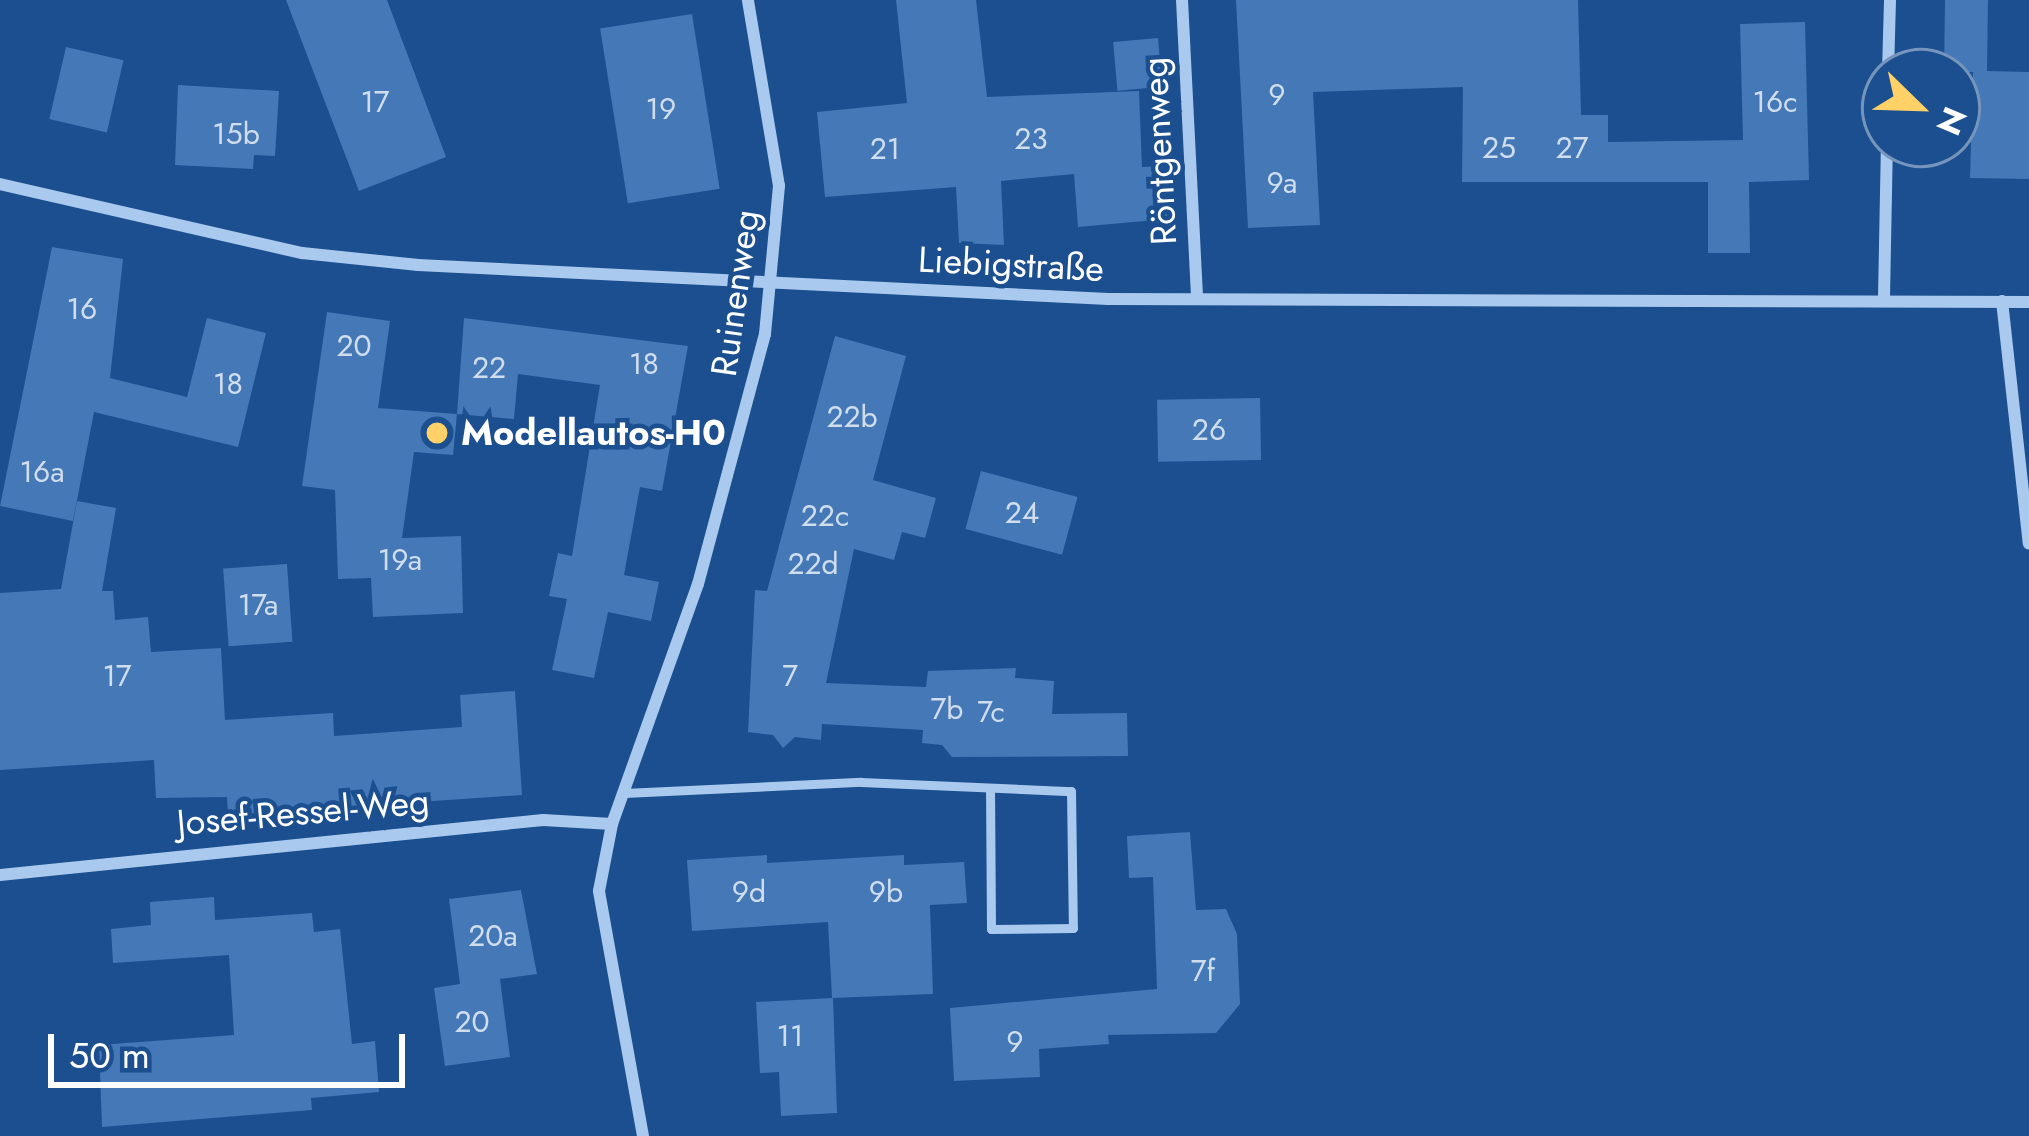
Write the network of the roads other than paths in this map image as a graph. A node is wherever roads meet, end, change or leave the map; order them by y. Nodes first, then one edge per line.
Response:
1 (748, 0) edge
2 (1182, 0) edge
3 (1890, 0) edge
4 (1889, 48) edge
5 (1887, 168) edge
6 (0, 184) edge
7 (774, 281) junction
8 (1884, 297) junction
9 (1197, 298) junction
10 (2002, 301) junction
11 (2029, 302) edge
12 (2029, 544) edge
13 (990, 792) junction
14 (624, 793) junction
15 (612, 824) junction
16 (0, 875) edge
17 (643, 1136) edge

1 - 7 street, Ruinenweg
2 - 9 street, Röntgenweg
3 - 4 street
5 - 8 street
6 - 7 street, Liebigstraße
7 - 9 street, Liebigstraße
7 - 14 street, Ruinenweg
8 - 9 street, Liebigstraße
8 - 10 street, Liebigstraße
10 - 11 street, Liebigstraße
10 - 12 street
13 - 13 lane
13 - 14 lane
14 - 15 street, Ruinenweg
15 - 16 street, Josef-Ressel-Weg
15 - 17 street, Ruinenweg

